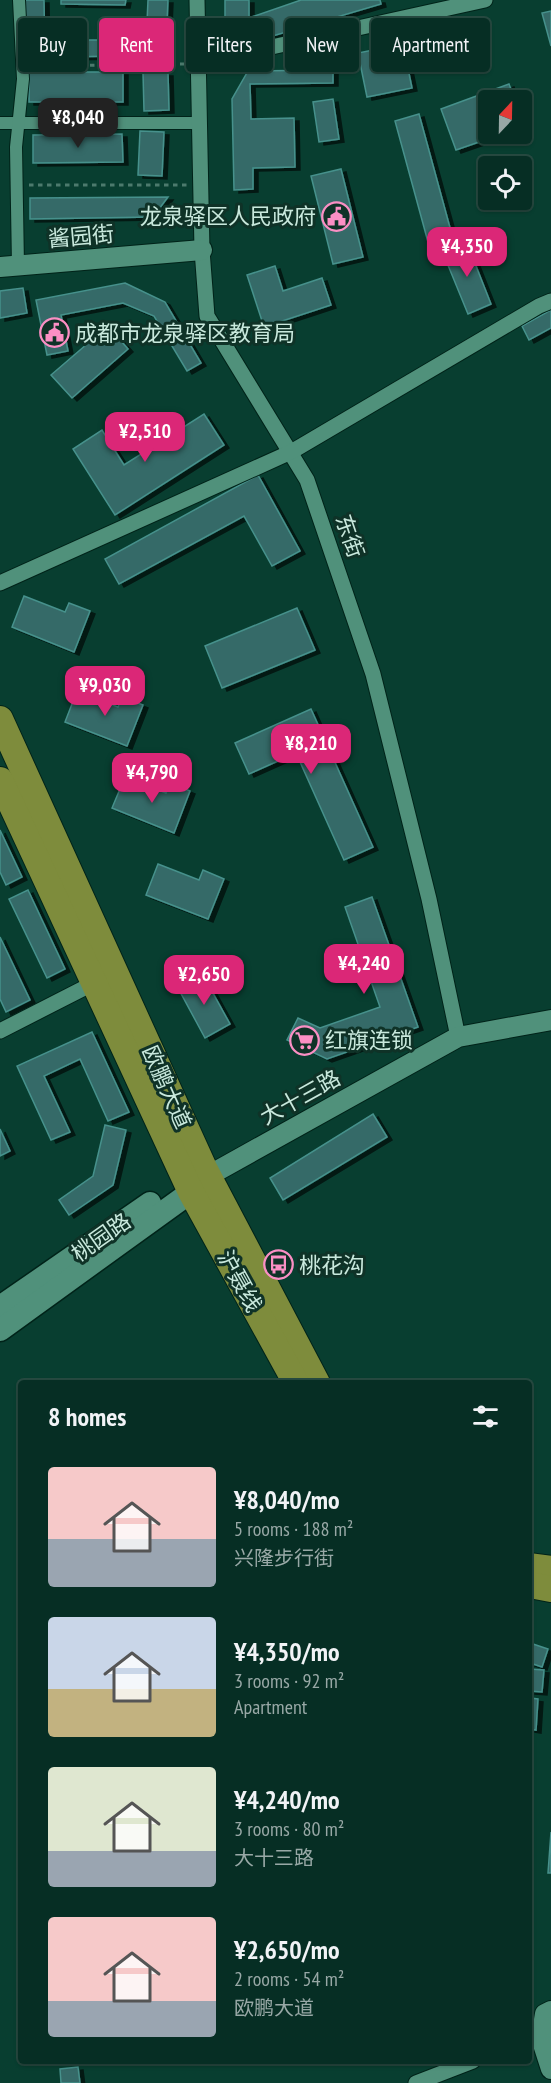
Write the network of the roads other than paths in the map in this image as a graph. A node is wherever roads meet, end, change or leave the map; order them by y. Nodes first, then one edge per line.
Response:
1 (19, 0) edge
2 (197, 0) edge
3 (485, 0) edge
4 (198, 18) edge
5 (273, 47) edge
6 (199, 72) edge
7 (0, 123) edge
8 (200, 123) junction
9 (19, 124) junction
10 (202, 250) junction
11 (9, 267) edge
12 (551, 301) edge
13 (291, 452) junction
14 (0, 583) edge
15 (0, 719) edge
16 (0, 780) edge
17 (94, 983) junction
18 (551, 1020) edge
19 (0, 1031) edge
20 (458, 1037) junction
21 (200, 1179) junction
22 (0, 1307) edge
23 (0, 1330) edge
24 (295, 1380) edge
25 (315, 1380) edge
26 (532, 1566) edge
27 (551, 1569) edge
28 (532, 1585) edge
29 (551, 1589) edge
30 (551, 2011) edge
31 (535, 2039) edge
32 (465, 2064) edge
33 (551, 2069) edge
34 (416, 2083) edge

1 - 9 street
2 - 4 street, 东街
3 - 5 street
6 - 8 street, 东街
7 - 9 street
8 - 9 street
8 - 10 street, 东街
9 - 11 street
10 - 11 street, 酱园街
10 - 13 street, 东街
12 - 13 street
13 - 14 street
13 - 20 street, 东街
15 - 21 highway, 欧鹏大道
16 - 17 highway, 欧鹏大道
17 - 19 street
17 - 21 highway, 欧鹏大道
18 - 20 street, 大十三路
20 - 21 street, 大十三路
21 - 22 main road, 桃园路
21 - 23 main road
21 - 24 highway, 沪聂线
21 - 25 highway, 欧鹏大道
26 - 27 highway
28 - 29 highway
30 - 31 street
31 - 33 street
32 - 34 street

